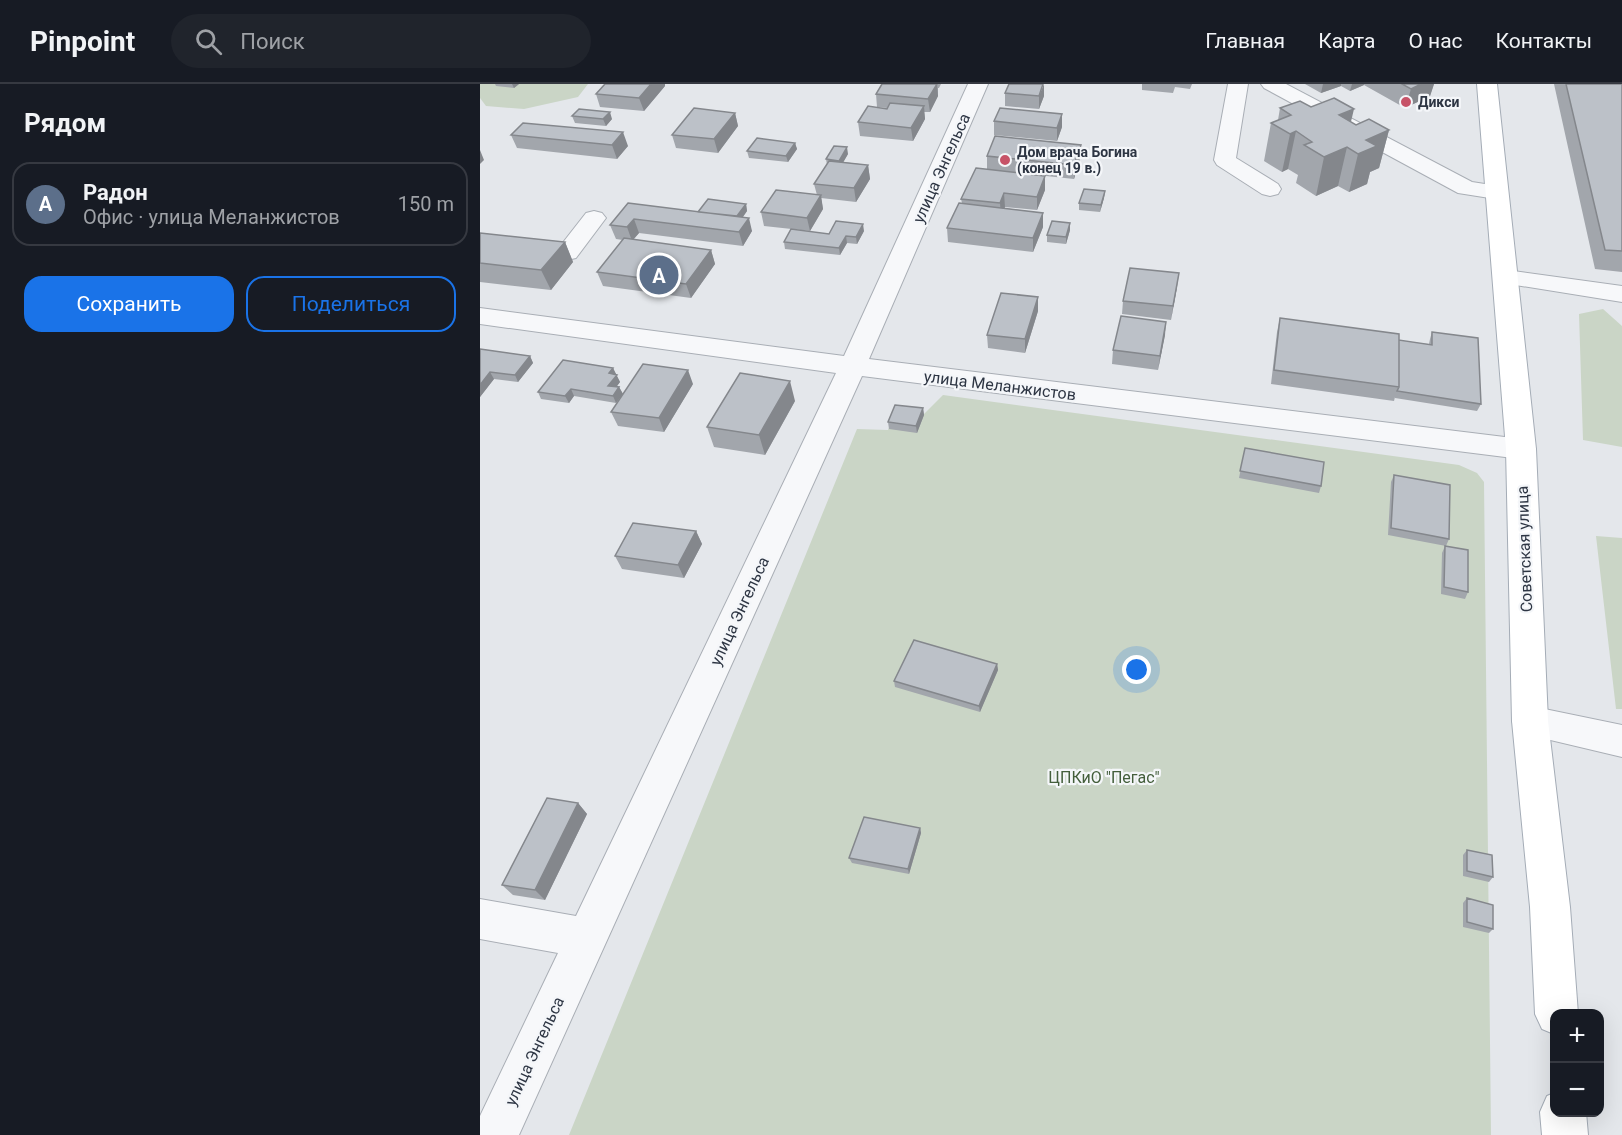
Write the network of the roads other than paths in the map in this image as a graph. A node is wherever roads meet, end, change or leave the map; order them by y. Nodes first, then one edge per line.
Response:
1 (978, 84) edge
2 (1238, 84) edge
3 (1271, 84) edge
4 (1487, 84) edge
5 (1270, 189) dead end
6 (1496, 192) junction
7 (594, 218) dead end
8 (480, 244) edge
9 (1506, 277) junction
10 (1622, 294) edge
11 (480, 316) edge
12 (853, 366) junction
13 (1521, 449) junction
14 (1530, 721) junction
15 (1622, 741) edge
16 (480, 919) edge
17 (587, 938) junction
18 (1557, 1009) edge
19 (1563, 1117) edge
20 (495, 1135) edge
21 (1565, 1135) edge

1 - 12 street, улица Энгельса
2 - 5 street
3 - 6 street
4 - 6 main road, Советская улица
6 - 9 main road, Советская улица
7 - 8 street
9 - 10 street
9 - 13 main road, Советская улица
11 - 12 street, улица Меланжистов
12 - 13 street, улица Меланжистов
12 - 17 street, улица Энгельса
13 - 14 main road, Советская улица
14 - 15 street
14 - 18 main road, Советская улица
16 - 17 street
17 - 20 street, улица Энгельса
19 - 21 main road

